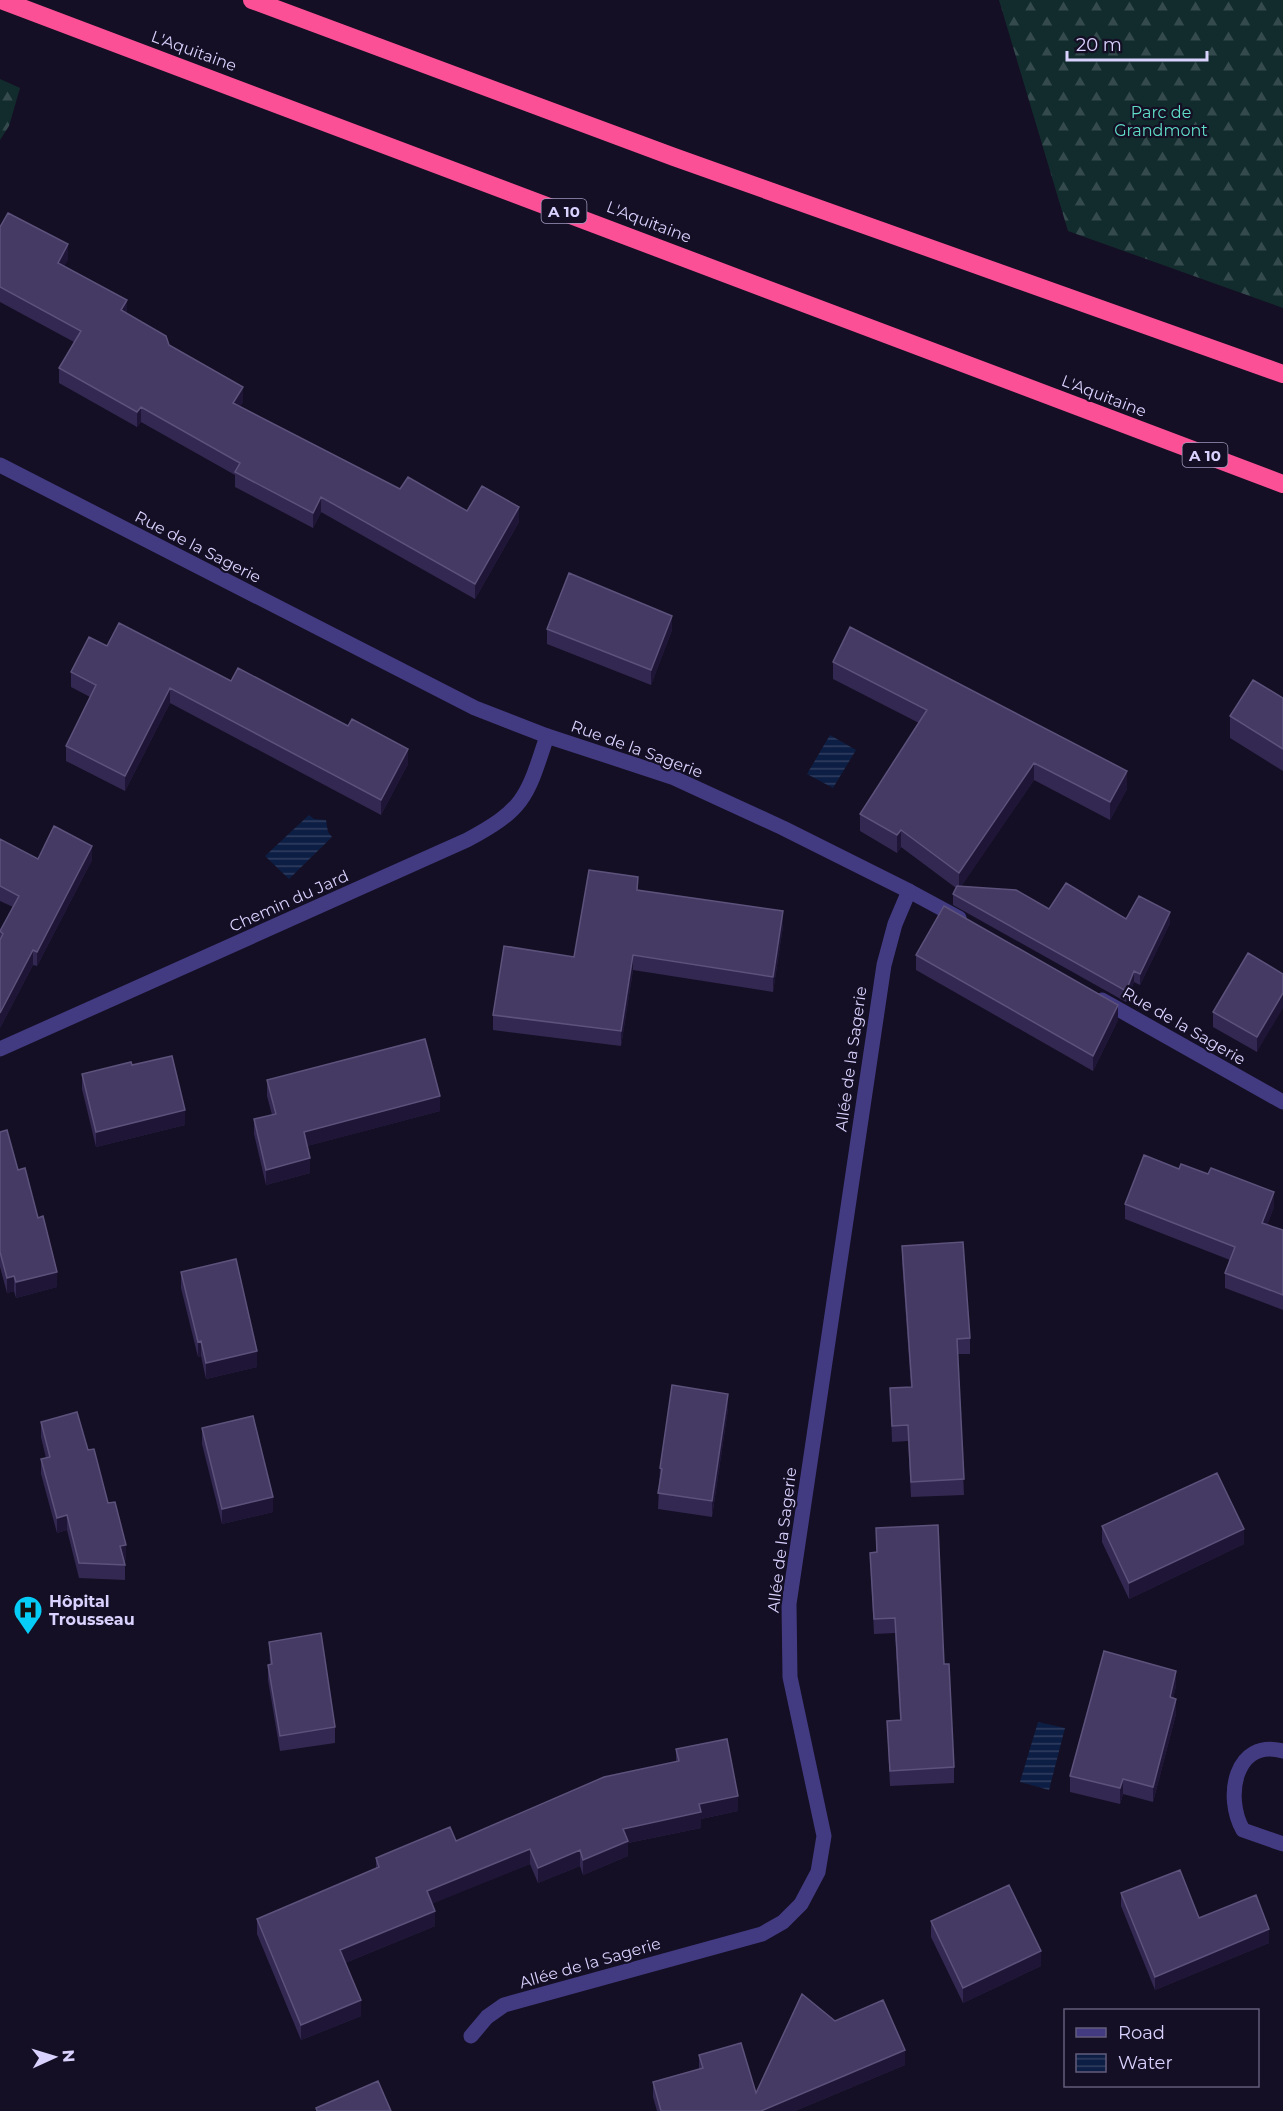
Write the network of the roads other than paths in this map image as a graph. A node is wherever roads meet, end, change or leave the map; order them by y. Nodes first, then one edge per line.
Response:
1 (1, 0) edge
2 (252, 0) edge
3 (1283, 374) edge
4 (0, 465) edge
5 (1283, 484) edge
6 (547, 736) junction
7 (909, 891) junction
8 (972, 926) edge
9 (1086, 990) edge
10 (0, 1049) edge
11 (1283, 1102) edge
12 (1283, 1751) edge
13 (1283, 1844) edge
14 (471, 2036) dead end

1 - 5 highway, L'Aquitaine / A 10
2 - 3 highway
4 - 6 street, Rue de la Sagerie
6 - 7 street, Rue de la Sagerie
6 - 10 street, Chemin du Jard
7 - 8 street, Rue de la Sagerie
7 - 14 street, Allée de la Sagerie
9 - 11 street, Rue de la Sagerie
12 - 13 street

